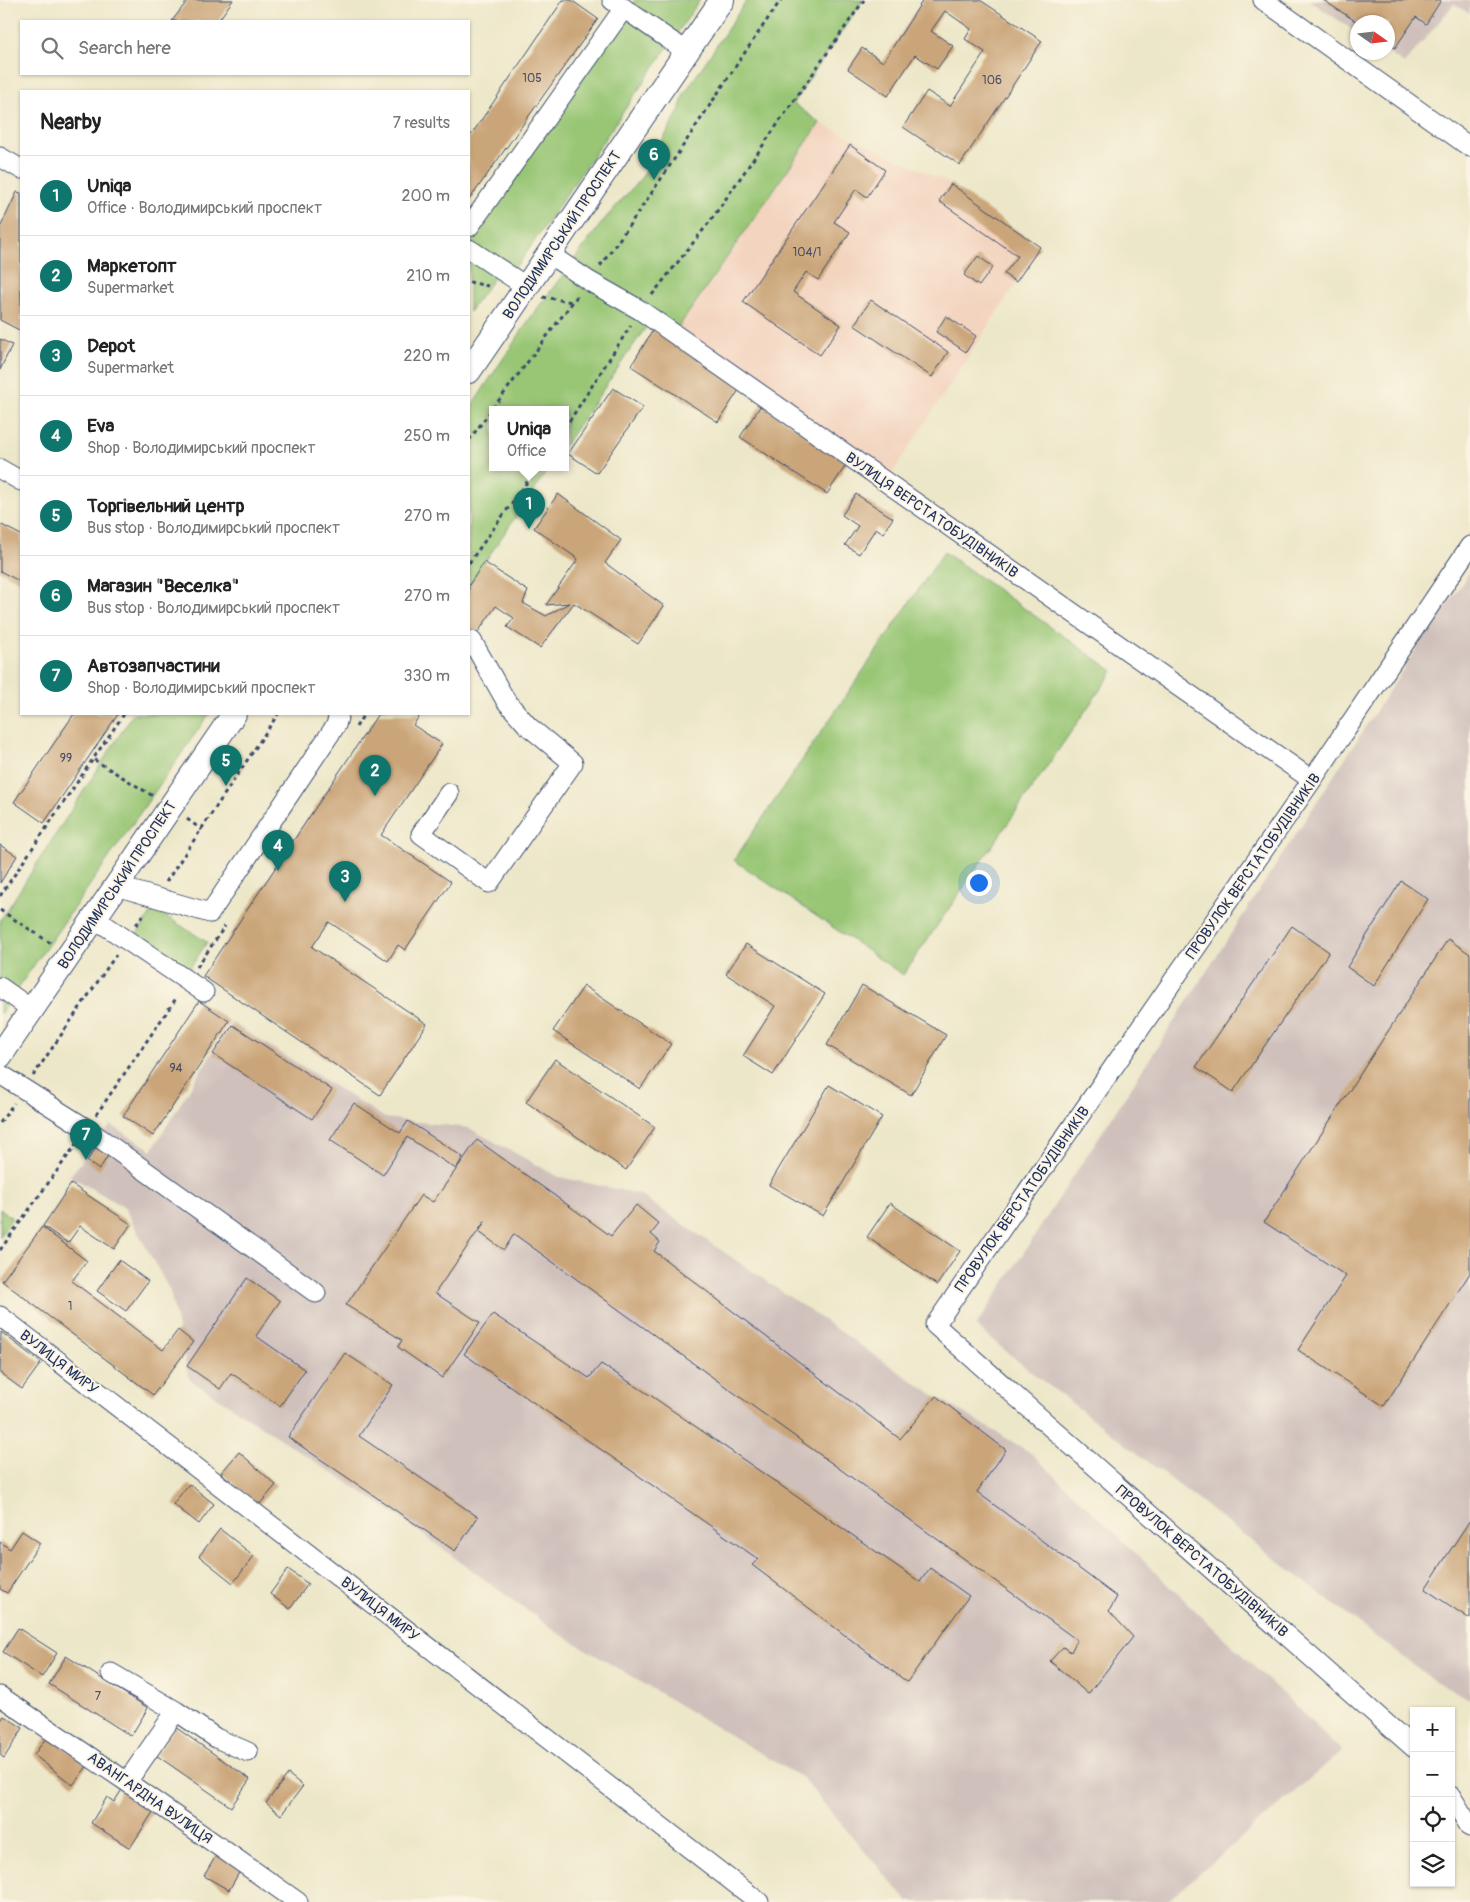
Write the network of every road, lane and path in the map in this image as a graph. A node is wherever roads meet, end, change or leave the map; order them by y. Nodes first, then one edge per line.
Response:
1 (722, 0) edge
2 (781, 0) edge
3 (864, 0) edge
4 (1263, 0) edge
5 (618, 4) edge
6 (687, 52) junction
7 (1470, 147) edge
8 (0, 157) edge
9 (20, 168) edge
10 (470, 226) edge
11 (470, 250) edge
12 (549, 254) junction
13 (589, 281) junction
14 (527, 287) junction
15 (640, 310) junction
16 (470, 370) edge
17 (495, 406) edge
18 (489, 414) edge
19 (569, 422) edge
20 (470, 439) edge
21 (0, 470) edge
22 (535, 471) edge
23 (20, 480) edge
24 (1470, 546) edge
25 (470, 562) edge
26 (472, 641) dead end
27 (123, 715) edge
28 (233, 715) edge
29 (277, 715) edge
30 (339, 715) edge
31 (94, 759) junction
32 (1312, 780) junction
33 (449, 793) dead end
34 (170, 808) junction
35 (202, 830) junction
36 (116, 886) junction
37 (0, 896) edge
38 (155, 898) junction
39 (0, 910) edge
40 (94, 918) junction
41 (127, 940) junction
42 (69, 956) junction
43 (0, 987) edge
44 (204, 992) dead end
45 (32, 1009) junction
46 (0, 1056) edge
47 (0, 1074) edge
48 (24, 1090) junction
49 (0, 1123) edge
50 (316, 1293) dead end
51 (0, 1316) edge
52 (112, 1673) dead end
53 (0, 1696) edge
54 (176, 1711) junction
55 (1410, 1744) edge
56 (248, 1752) dead end
57 (128, 1782) junction
58 (1452, 1797) edge
59 (1470, 1827) edge
60 (286, 1898) edge
61 (759, 1902) edge

1 - 6 main road, ВОЛОДИМИРСЬКИЙ ПРОСПЕКТ
2 - 13 path
3 - 15 path
4 - 7 street
5 - 6 street
5 - 10 street
6 - 12 main road, ВОЛОДИМИРСЬКИЙ ПРОСПЕКТ
8 - 9 street
11 - 14 street
12 - 13 street, ВУЛИЦЯ ВЕРСТАТОБУДІВНИКІВ
12 - 14 main road, ВОЛОДИМИРСЬКИЙ ПРОСПЕКТ
13 - 15 street, ВУЛИЦЯ ВЕРСТАТОБУДІВНИКІВ
13 - 17 path
14 - 16 main road, ВОЛОДИМИРСЬКИЙ ПРОСПЕКТ
15 - 19 path
15 - 32 street, ВУЛИЦЯ ВЕРСТАТОБУДІВНИКІВ
18 - 20 path
21 - 23 street
22 - 25 path
24 - 32 street, ПРОВУЛОК ВЕРСТАТОБУДІВНИКІВ
26 - 33 street
27 - 31 path
28 - 34 main road, ВОЛОДИМИРСЬКИЙ ПРОСПЕКТ
29 - 35 path
30 - 38 street
31 - 34 path
31 - 37 path
32 - 55 street, ПРОВУЛОК ВЕРСТАТОБУДІВНИКІВ
34 - 35 path
34 - 36 main road, ВОЛОДИМИРСЬКИЙ ПРОСПЕКТ
35 - 38 path
36 - 38 street
36 - 40 main road, ВОЛОДИМИРСЬКИЙ ПРОСПЕКТ
38 - 41 path
39 - 42 path
40 - 41 street
40 - 42 main road, ВОЛОДИМИРСЬКИЙ ПРОСПЕКТ
41 - 44 street
41 - 48 path
42 - 45 main road, ВОЛОДИМИРСЬКИЙ ПРОСПЕКТ
43 - 45 street
45 - 46 main road, ВОЛОДИМИРСЬКИЙ ПРОСПЕКТ
47 - 48 street
48 - 49 path
48 - 50 street
51 - 61 street, ВУЛИЦЯ МИРУ
52 - 54 street
53 - 57 street, АВАНГАРДНА ВУЛИЦЯ
54 - 56 street
54 - 57 street
57 - 60 street, АВАНГАРДНА ВУЛИЦЯ
58 - 59 street

